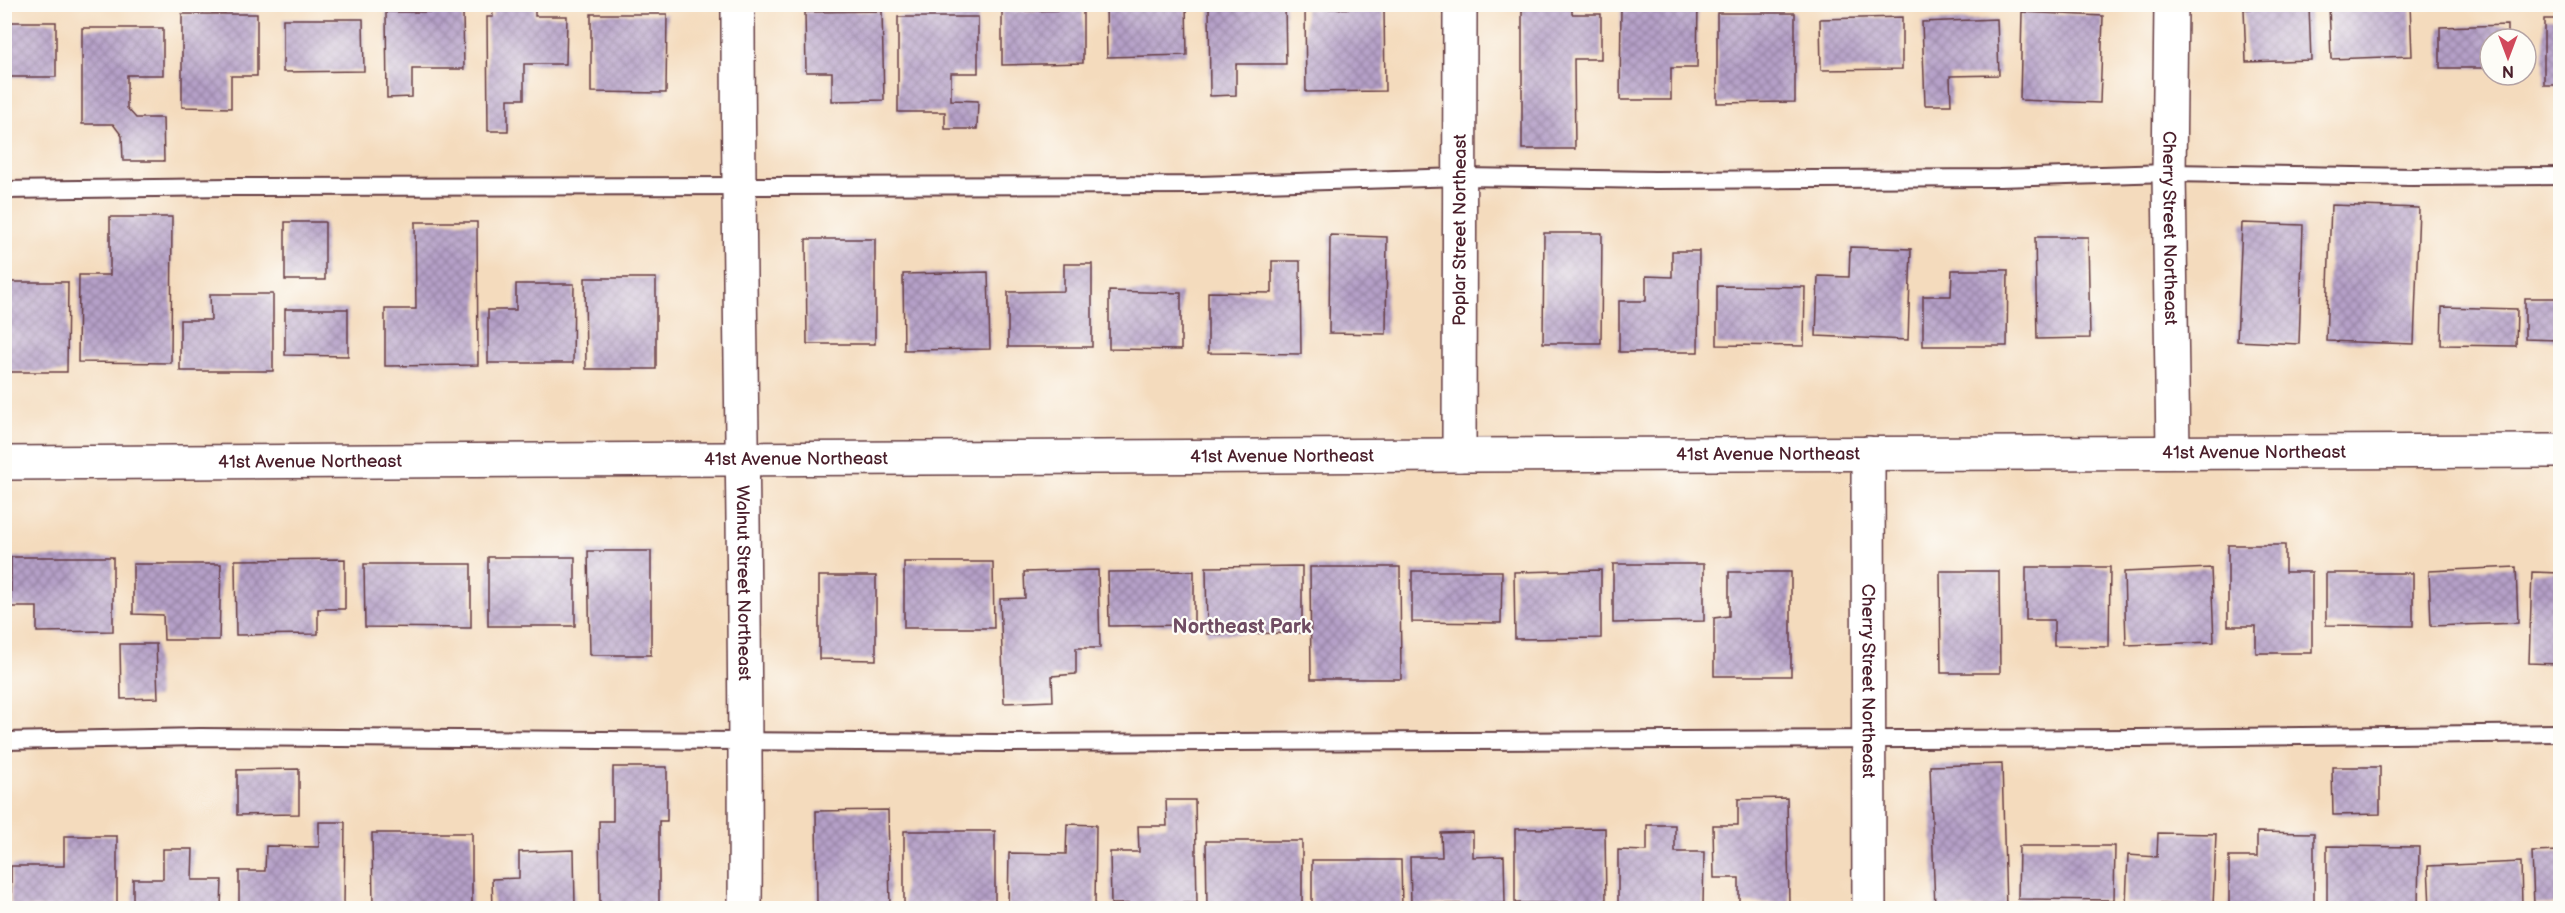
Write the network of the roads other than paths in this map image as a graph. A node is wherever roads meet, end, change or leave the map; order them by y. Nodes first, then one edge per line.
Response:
1 (738, 4) edge
2 (1460, 4) edge
3 (2171, 4) edge
4 (2169, 173) junction
5 (2560, 176) edge
6 (1461, 177) junction
7 (738, 185) junction
8 (4, 190) edge
9 (2174, 452) junction
10 (2560, 452) edge
11 (1868, 453) junction
12 (1460, 454) junction
13 (743, 460) junction
14 (4, 463) edge
15 (2560, 734) edge
16 (746, 740) junction
17 (1868, 740) junction
18 (4, 741) edge
19 (746, 909) edge
20 (1869, 909) edge

1 - 7 street, Walnut Street Northeast
2 - 6 street, Poplar Street Northeast
3 - 4 street, Cherry Street Northeast
4 - 5 lane
4 - 6 lane
4 - 9 street, Cherry Street Northeast
6 - 7 lane
6 - 12 street, Poplar Street Northeast
7 - 8 lane
7 - 13 street, Walnut Street Northeast
9 - 10 street, 41st Avenue Northeast
9 - 11 street, 41st Avenue Northeast
11 - 12 street, 41st Avenue Northeast
11 - 17 street, Cherry Street Northeast
12 - 13 street, 41st Avenue Northeast
13 - 14 street, 41st Avenue Northeast
13 - 16 street, Walnut Street Northeast
15 - 17 lane
16 - 17 lane
16 - 18 lane
16 - 19 street, Walnut Street Northeast
17 - 20 street, Cherry Street Northeast

